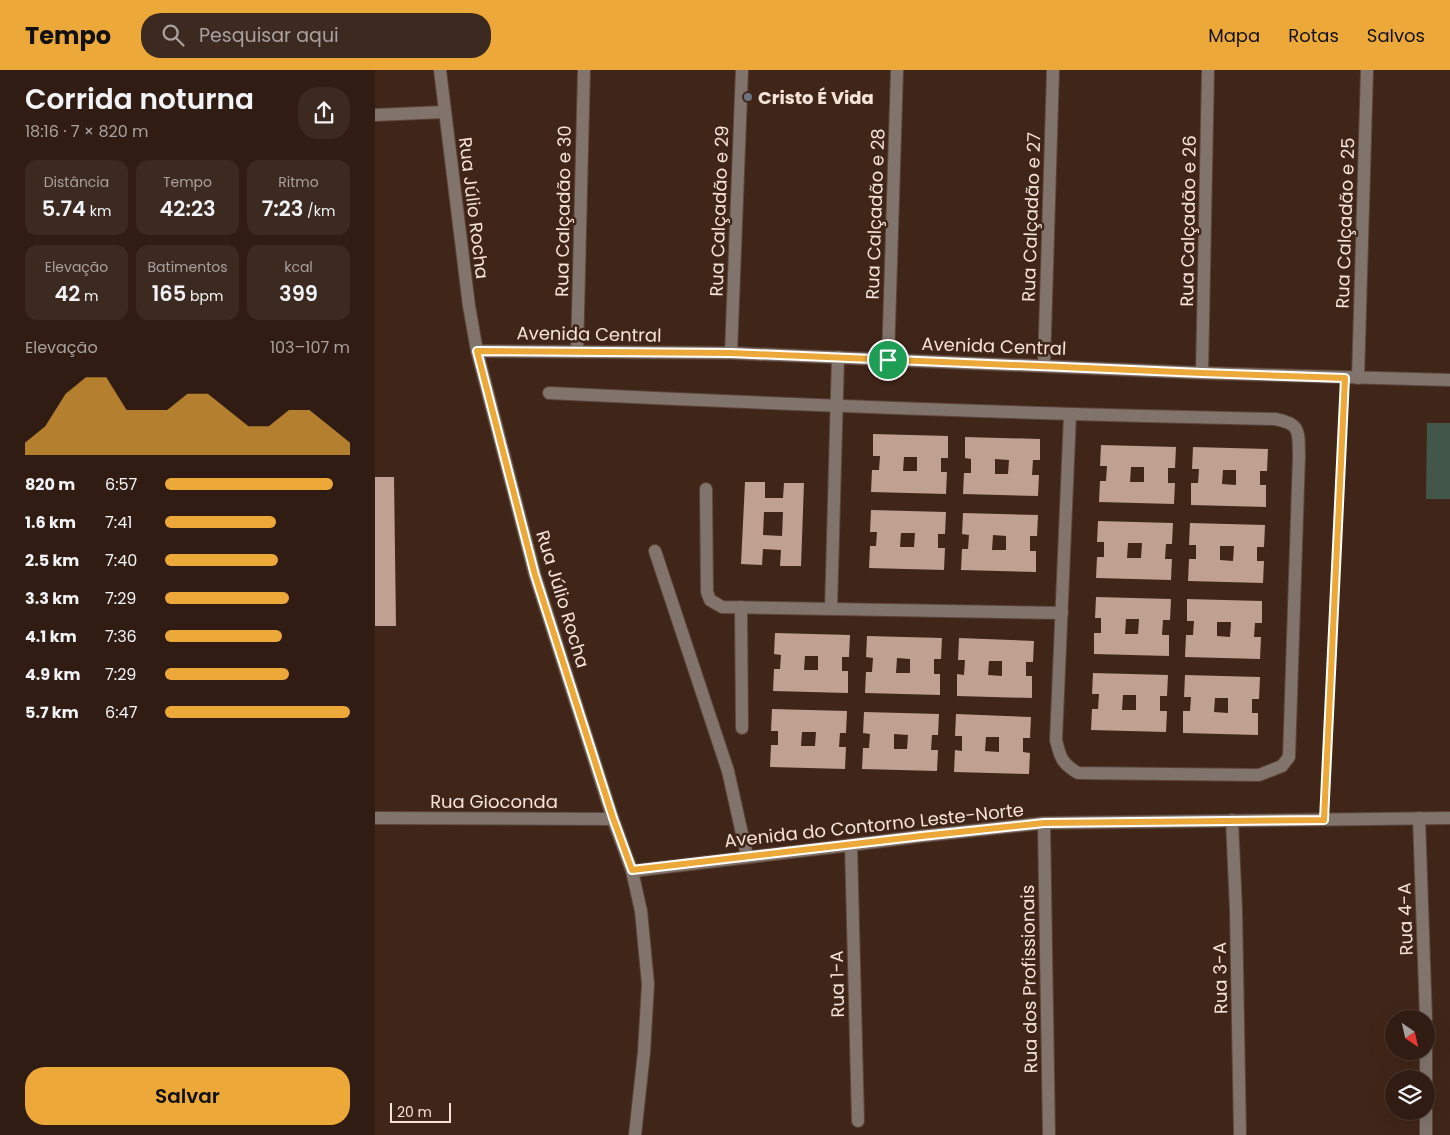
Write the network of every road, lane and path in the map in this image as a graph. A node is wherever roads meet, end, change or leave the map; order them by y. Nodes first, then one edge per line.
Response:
1 (440, 70) edge
2 (584, 70) edge
3 (741, 70) edge
4 (897, 70) edge
5 (1053, 70) edge
6 (1208, 70) edge
7 (1367, 70) edge
8 (445, 112) junction
9 (375, 115) edge
10 (477, 351) junction
11 (577, 352) junction
12 (731, 353) junction
13 (838, 357) junction
14 (888, 360) junction
15 (1045, 366) junction
16 (1202, 373) junction
17 (1345, 378) junction
18 (1358, 378) junction
19 (1450, 380) edge
20 (549, 393) dead end
21 (837, 407) junction
22 (1070, 415) junction
23 (706, 489) dead end
24 (655, 551) dead end
25 (741, 607) junction
26 (831, 609) junction
27 (1062, 612) junction
28 (742, 728) dead end
29 (375, 818) edge
30 (613, 818) junction
31 (1419, 818) junction
32 (1450, 818) edge
33 (1232, 820) junction
34 (1324, 820) junction
35 (1044, 823) junction
36 (851, 845) junction
37 (747, 856) junction
38 (632, 870) junction
39 (1426, 1010) edge
40 (1426, 1120) edge
41 (858, 1121) dead end
42 (635, 1135) edge
43 (1049, 1135) edge
44 (1240, 1135) edge
45 (1426, 1135) edge

1 - 8 street, Rua Júlio Rocha
2 - 11 street, Rua Calçadão e 30
3 - 12 street, Rua Calçadão e 29
4 - 14 street, Rua Calçadão e 28
5 - 15 street, Rua Calçadão e 27
6 - 16 street, Rua Calçadão e 26
7 - 18 street, Rua Calçadão e 25
8 - 9 street
8 - 10 street, Rua Júlio Rocha
10 - 11 street, Avenida Central
10 - 30 street, Rua Júlio Rocha
11 - 12 street, Avenida Central
12 - 13 street, Avenida Central
13 - 14 street, Avenida Central
13 - 21 street
14 - 15 street, Avenida Central
15 - 16 street, Avenida Central
16 - 17 street, Avenida Central
17 - 18 street, Avenida Central
17 - 34 path
18 - 19 street, Avenida Central
20 - 21 street
21 - 22 street
21 - 26 street
22 - 27 street
22 - 27 street
23 - 25 street
24 - 37 street
25 - 26 street
25 - 28 street
26 - 27 street
29 - 30 street, Rua Gioconda
30 - 38 street, Rua Júlio Rocha
31 - 32 street, Avenida do Contorno Leste-Norte
31 - 34 street, Avenida do Contorno Leste-Norte
31 - 39 street, Rua 4-A
33 - 34 street, Avenida do Contorno Leste-Norte
33 - 35 street, Avenida do Contorno Leste-Norte
33 - 44 street, Rua 3-A
35 - 36 street, Avenida do Contorno Leste-Norte
35 - 43 street, Rua dos Profissionais
36 - 37 street, Avenida do Contorno Leste-Norte
36 - 41 street, Rua 1-A
37 - 38 street, Avenida do Contorno Leste-Norte
38 - 42 street, Rua Júlio Rocha
40 - 45 street

